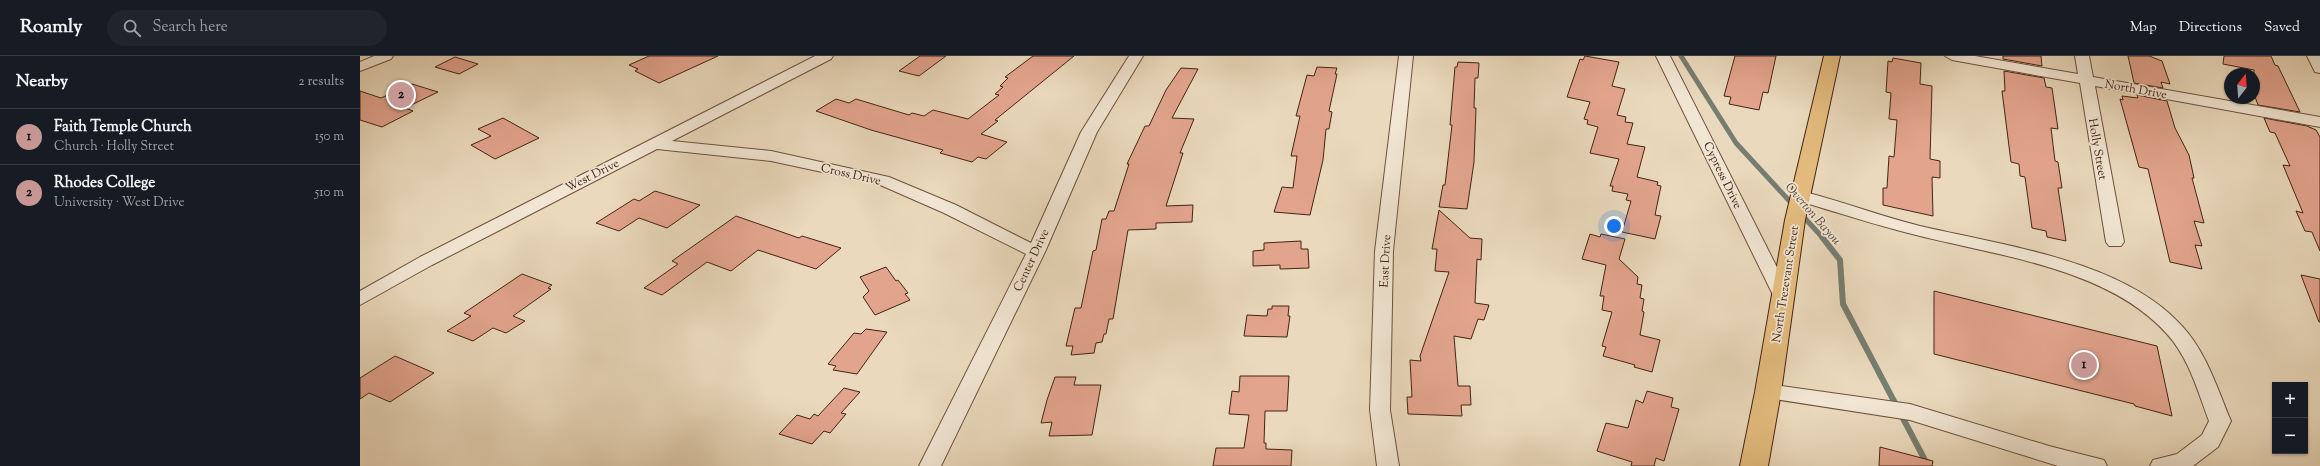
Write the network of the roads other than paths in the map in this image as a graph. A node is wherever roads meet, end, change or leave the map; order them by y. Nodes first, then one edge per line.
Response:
1 (386, 56) edge
2 (826, 56) edge
3 (1136, 56) edge
4 (1406, 56) edge
5 (1663, 56) edge
6 (1832, 56) edge
7 (1952, 56) edge
8 (2082, 56) edge
9 (2314, 56) edge
10 (360, 67) edge
11 (2320, 69) edge
12 (2086, 80) junction
13 (2320, 122) edge
14 (652, 144) junction
15 (1798, 206) junction
16 (2115, 242) dead end
17 (1036, 252) junction
18 (1782, 295) junction
19 (360, 299) edge
20 (1768, 392) junction
21 (930, 466) edge
22 (1388, 466) edge
23 (1754, 466) edge
24 (2096, 466) edge
25 (2161, 466) edge

1 - 10 street
2 - 14 street, West Drive
3 - 17 street, Center Drive
4 - 22 street, East Drive
5 - 18 street, Cypress Drive
6 - 15 main road, North Trezevant Street
7 - 12 street, North Drive
8 - 12 street, Holly Street
9 - 11 street
12 - 13 street, North Drive
12 - 16 street, Holly Street
14 - 17 street, Cross Drive
14 - 19 street, West Drive
15 - 18 main road, North Trezevant Street
15 - 25 street
17 - 21 street, Center Drive
18 - 20 main road, North Trezevant Street
20 - 23 main road, North Trezevant Street
20 - 24 street

